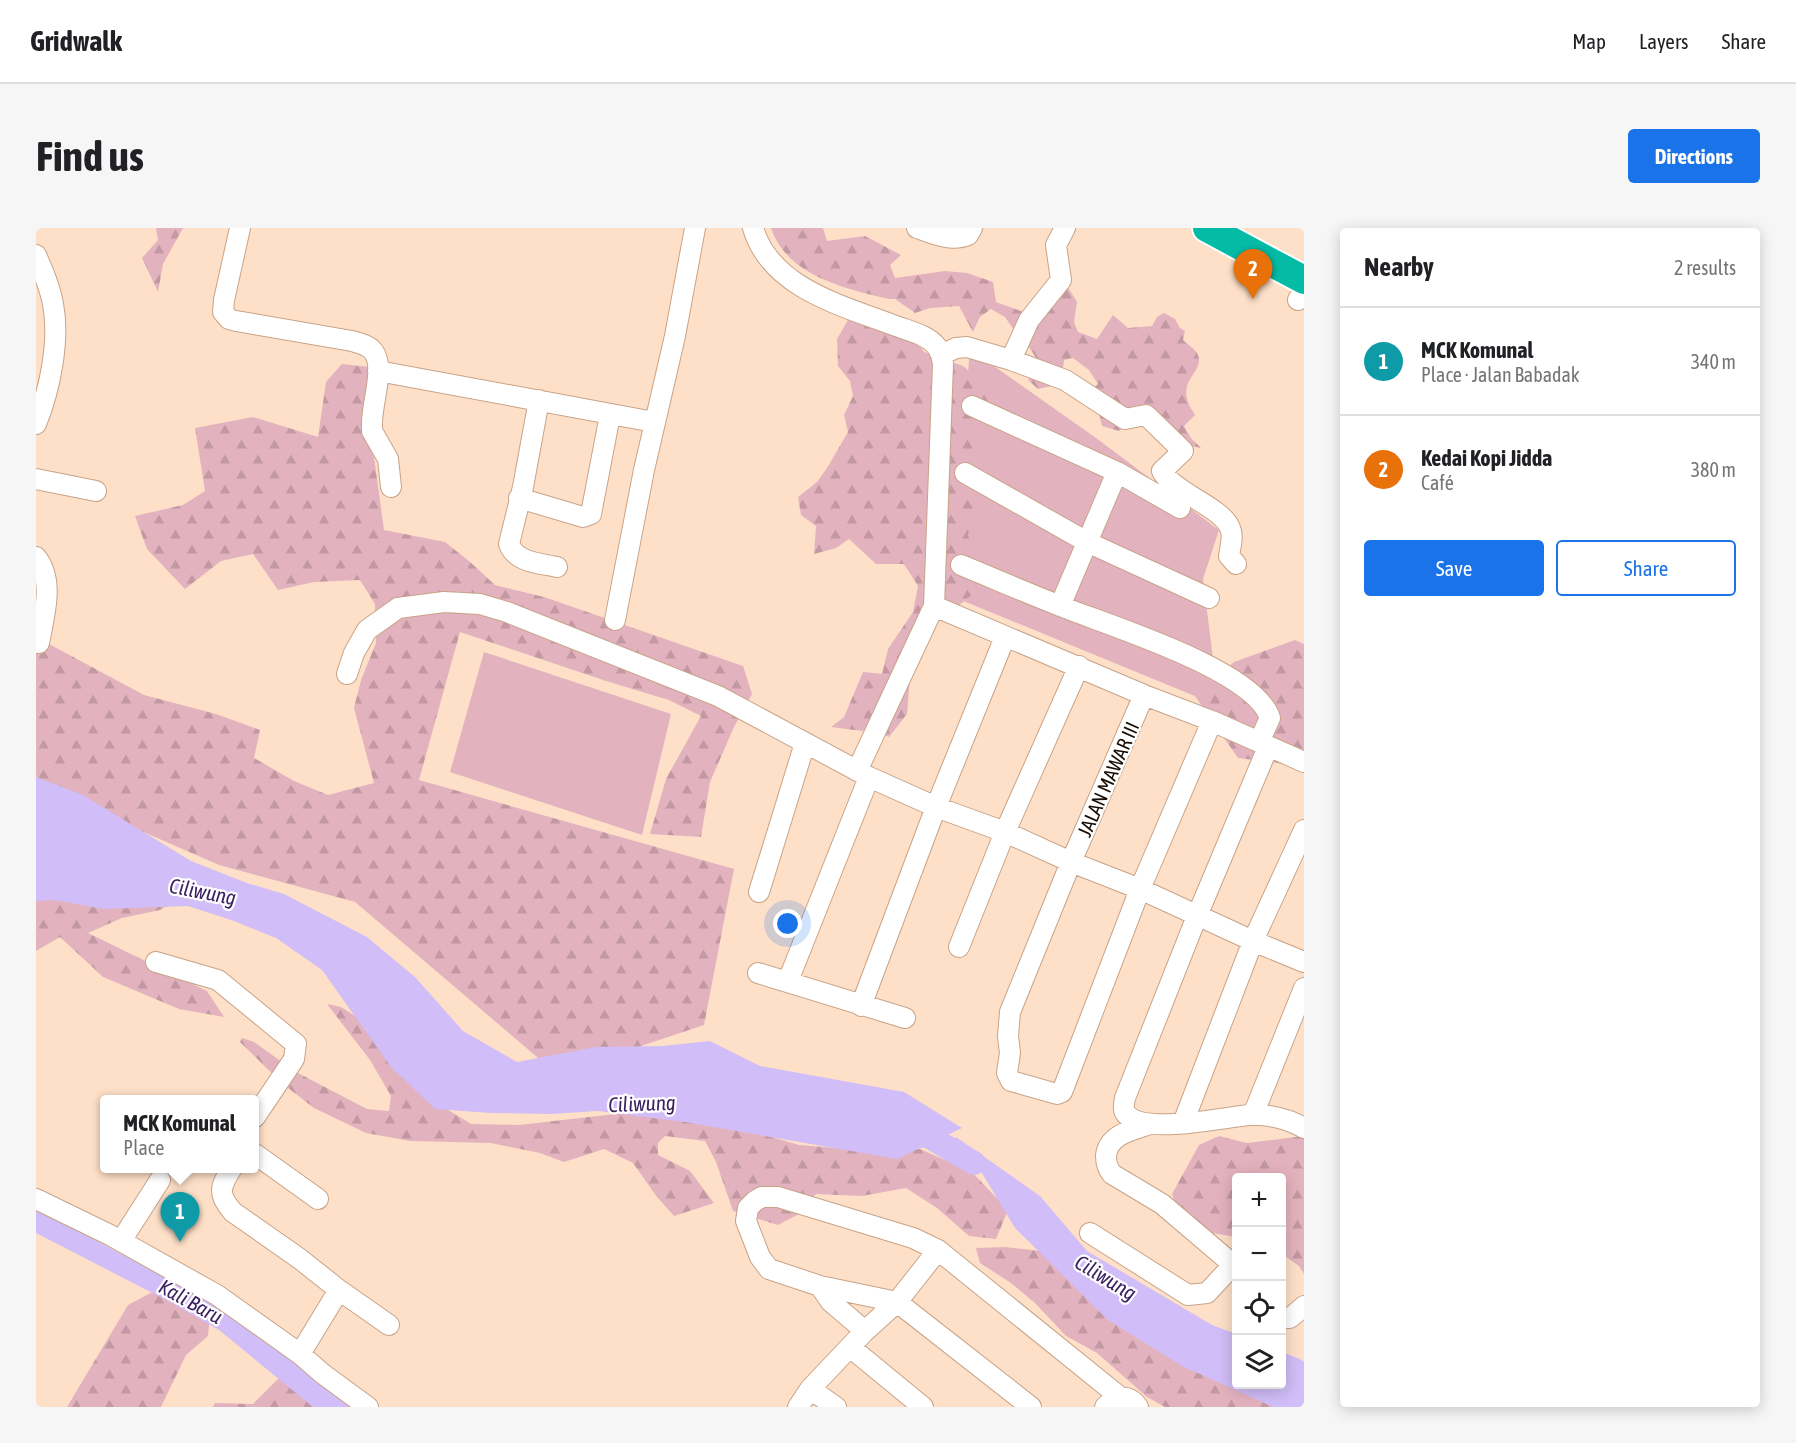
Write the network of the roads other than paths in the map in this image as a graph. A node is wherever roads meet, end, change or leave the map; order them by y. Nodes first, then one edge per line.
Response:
1 (240, 228) edge
2 (695, 228) edge
3 (753, 228) edge
4 (917, 228) edge
5 (972, 228) edge
6 (1065, 228) edge
7 (1207, 228) edge
8 (36, 255) edge
9 (1302, 290) edge
10 (941, 355) junction
11 (1011, 360) junction
12 (378, 371) junction
13 (539, 400) junction
14 (972, 406) dead end
15 (610, 416) junction
16 (654, 423) junction
17 (36, 424) edge
18 (1117, 472) junction
19 (964, 473) dead end
20 (36, 479) edge
21 (392, 487) dead end
22 (96, 491) dead end
23 (519, 498) junction
24 (1180, 508) dead end
25 (1087, 542) junction
26 (36, 557) edge
27 (961, 564) dead end
28 (1236, 564) dead end
29 (557, 567) dead end
30 (1209, 598) dead end
31 (934, 606) junction
32 (1060, 606) junction
33 (615, 620) dead end
34 (1005, 637) junction
35 (39, 643) dead end
36 (1079, 666) junction
37 (347, 675) dead end
38 (1144, 695) junction
39 (1212, 721) junction
40 (805, 742) junction
41 (1264, 744) junction
42 (1304, 762) edge
43 (863, 774) junction
44 (936, 807) junction
45 (1304, 830) edge
46 (1005, 831) junction
47 (1071, 862) junction
48 (1140, 889) junction
49 (759, 892) dead end
50 (1197, 916) junction
51 (1253, 941) junction
52 (959, 947) dead end
53 (156, 962) dead end
54 (1304, 962) edge
55 (758, 973) dead end
56 (788, 981) junction
57 (1304, 988) edge
58 (861, 1006) junction
59 (905, 1018) dead end
60 (259, 1111) edge
61 (1253, 1115) junction
62 (1183, 1123) junction
63 (1150, 1124) junction
64 (1304, 1128) edge
65 (259, 1157) edge
66 (229, 1173) edge
67 (160, 1180) dead end
68 (36, 1199) edge
69 (318, 1199) dead end
70 (1090, 1233) dead end
71 (121, 1241) junction
72 (938, 1250) junction
73 (1232, 1262) edge
74 (1232, 1268) edge
75 (820, 1286) junction
76 (339, 1290) junction
77 (897, 1302) junction
78 (1304, 1306) edge
79 (1286, 1318) edge
80 (389, 1325) dead end
81 (865, 1331) junction
82 (849, 1347) junction
83 (300, 1354) junction
84 (810, 1389) junction
85 (1128, 1405) edge
86 (368, 1407) edge
87 (798, 1407) edge
88 (836, 1407) edge
89 (922, 1407) edge
90 (1031, 1407) edge

1 - 12 street
2 - 16 street
3 - 10 street
4 - 5 street
6 - 11 street
7 - 9 highway
8 - 17 street
10 - 11 street
10 - 31 street
11 - 28 street
12 - 13 street
12 - 21 street
13 - 15 street
13 - 23 street
14 - 18 street
15 - 16 street
15 - 23 street
16 - 33 street
18 - 24 street
18 - 25 street
19 - 25 street
20 - 22 street
23 - 29 street
25 - 30 street
25 - 32 street
26 - 35 street
27 - 32 street
31 - 34 street
31 - 43 street
32 - 41 street
34 - 36 street
34 - 44 street
36 - 38 street
36 - 46 street
37 - 40 street
38 - 39 street
38 - 47 street, JALAN MAWAR III
39 - 41 street
39 - 48 street
40 - 43 street
40 - 49 street
41 - 42 street
41 - 50 street
43 - 44 street
43 - 56 street
44 - 46 street
44 - 58 street
45 - 51 street
46 - 47 street
46 - 52 street
47 - 48 street
47 - 48 street, JALAN MAWAR III
48 - 50 street
50 - 51 street
50 - 63 street
51 - 54 street
51 - 62 street
53 - 60 street
55 - 56 street
56 - 58 street
57 - 61 street
58 - 59 street
61 - 62 street
61 - 64 street
62 - 63 street
63 - 73 street
65 - 69 street
66 - 76 street
67 - 71 street
68 - 71 street
70 - 74 street
71 - 83 street
72 - 75 street
72 - 77 street
72 - 85 street
75 - 77 street
75 - 81 street
76 - 80 street
76 - 83 street
77 - 81 street
77 - 90 street
78 - 79 street
81 - 82 street
82 - 84 street
82 - 89 street
83 - 86 street
84 - 87 street
84 - 88 street

